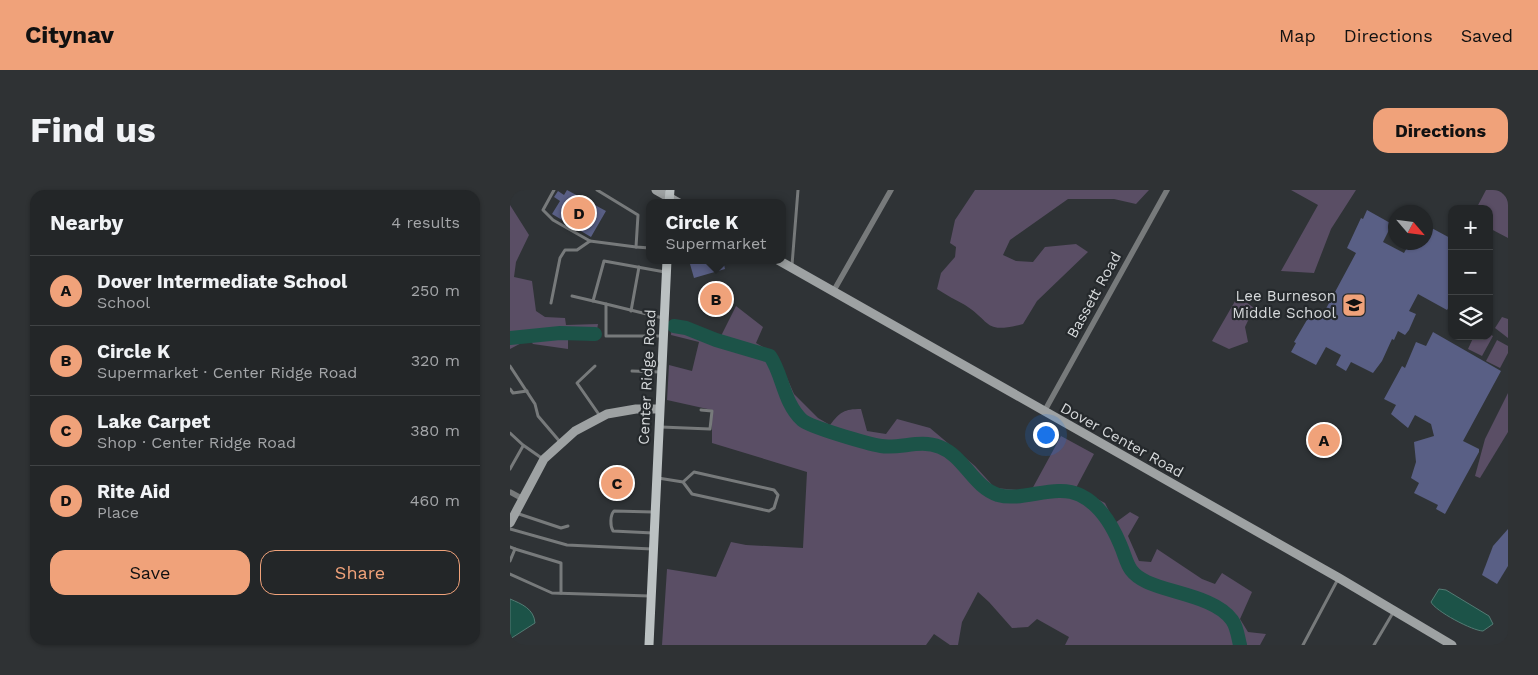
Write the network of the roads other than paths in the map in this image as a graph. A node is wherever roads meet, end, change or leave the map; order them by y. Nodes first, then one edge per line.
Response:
1 (554, 190) edge
2 (597, 190) edge
3 (656, 190) edge
4 (798, 190) edge
5 (891, 190) edge
6 (1167, 190) edge
7 (670, 197) edge
8 (590, 242) junction
9 (636, 247) junction
10 (646, 248) edge
11 (667, 264) edge
12 (785, 264) edge
13 (639, 267) junction
14 (792, 268) junction
15 (666, 272) junction
16 (833, 292) junction
17 (572, 296) dead end
18 (593, 301) junction
19 (551, 302) dead end
20 (606, 304) junction
21 (631, 311) junction
22 (664, 318) junction
23 (663, 336) junction
24 (510, 366) edge
25 (595, 366) dead end
26 (632, 371) dead end
27 (660, 372) junction
28 (510, 389) edge
29 (527, 391) junction
30 (658, 409) junction
31 (700, 410) dead end
32 (1044, 412) junction
33 (600, 417) junction
34 (658, 426) junction
35 (510, 433) edge
36 (561, 443) junction
37 (523, 446) junction
38 (544, 459) junction
39 (510, 469) edge
40 (655, 478) junction
41 (683, 482) junction
42 (510, 492) edge
43 (523, 499) junction
44 (654, 512) junction
45 (515, 513) junction
46 (510, 523) edge
47 (568, 526) dead end
48 (510, 528) edge
49 (653, 533) junction
50 (510, 547) edge
51 (515, 549) junction
52 (652, 549) junction
53 (510, 561) edge
54 (510, 574) edge
55 (1339, 578) junction
56 (561, 593) junction
57 (651, 596) junction
58 (1394, 610) junction
59 (649, 645) edge
60 (1303, 645) edge
61 (1374, 645) edge
62 (1452, 645) edge

1 - 8 lane
2 - 9 lane
3 - 7 street
4 - 14 lane
5 - 16 street
6 - 32 street, Bassett Road
8 - 9 lane
8 - 19 lane
9 - 10 lane
11 - 15 main road, Center Ridge Road
12 - 14 street, Dover Center Road
13 - 15 lane
13 - 18 lane
13 - 21 lane
14 - 16 street, Dover Center Road
15 - 22 main road, Center Ridge Road
16 - 32 street, Dover Center Road
17 - 18 lane
18 - 20 lane
20 - 21 lane
20 - 23 lane
21 - 22 lane
22 - 23 main road, Center Ridge Road
23 - 27 main road, Center Ridge Road
24 - 29 lane
25 - 33 lane
26 - 27 lane
27 - 30 main road, Center Ridge Road
28 - 29 lane
29 - 36 lane
30 - 33 street
30 - 34 main road, Center Ridge Road
31 - 34 lane
32 - 55 street, Dover Center Road
33 - 36 street
34 - 40 main road, Center Ridge Road
35 - 37 lane
36 - 38 street
37 - 38 lane
37 - 39 lane
38 - 43 street
40 - 41 lane
40 - 44 main road, Center Ridge Road
41 - 41 lane
42 - 43 street
43 - 45 street
44 - 49 main road, Center Ridge Road
44 - 49 lane
45 - 46 street
45 - 47 lane
48 - 52 lane
49 - 52 main road, Center Ridge Road
50 - 51 lane
51 - 53 lane
51 - 56 lane
52 - 57 main road, Center Ridge Road
54 - 56 lane
55 - 58 street, Dover Center Road
55 - 60 lane
56 - 57 lane
57 - 59 main road, Center Ridge Road
58 - 61 lane
58 - 62 street, Dover Center Road

